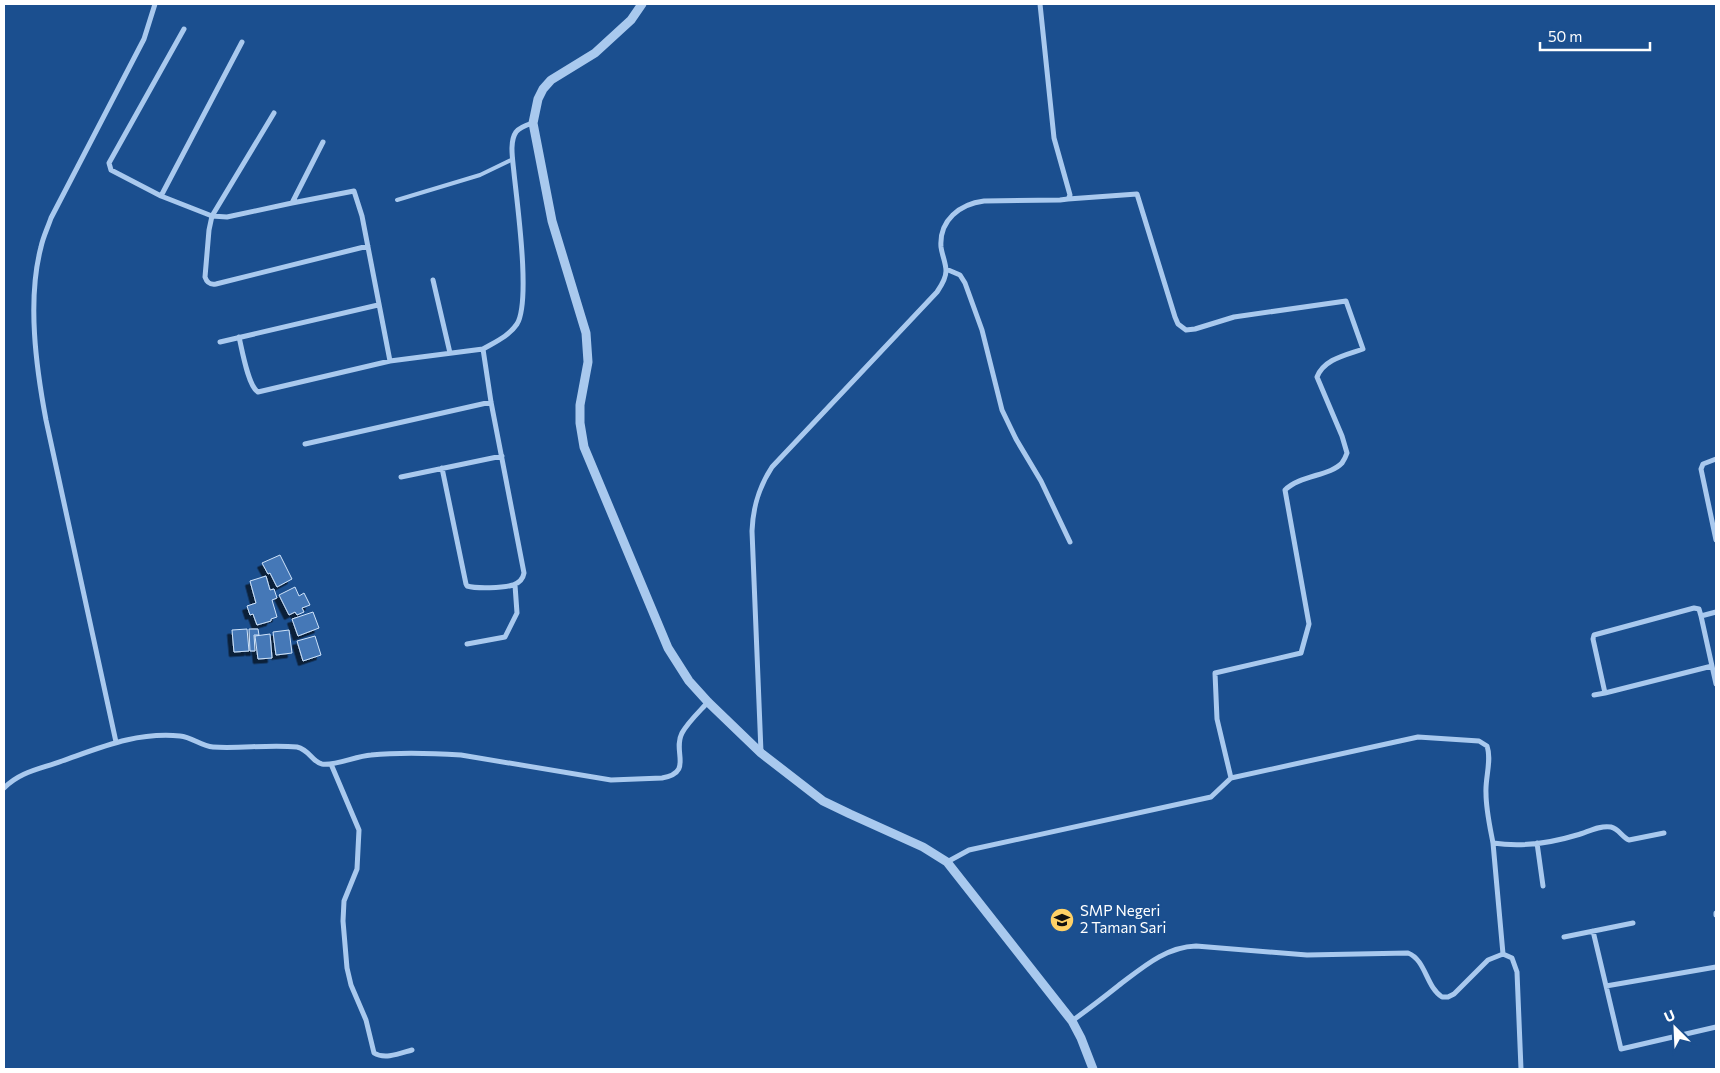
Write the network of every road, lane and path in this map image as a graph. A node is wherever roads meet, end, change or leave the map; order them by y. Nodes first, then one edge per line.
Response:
1 (155, 4) edge
2 (642, 4) edge
3 (1040, 4) edge
4 (184, 29) dead end
5 (242, 42) dead end
6 (274, 113) dead end
7 (533, 122) junction
8 (323, 142) dead end
9 (513, 159) junction
10 (161, 196) junction
11 (1068, 198) junction
12 (397, 200) dead end
13 (292, 202) junction
14 (212, 216) junction
15 (368, 246) junction
16 (946, 269) junction
17 (433, 280) dead end
18 (378, 305) junction
19 (239, 337) junction
20 (220, 342) dead end
21 (483, 349) junction
22 (450, 353) junction
23 (390, 361) junction
24 (491, 402) junction
25 (306, 444) dead end
26 (502, 456) junction
27 (1716, 459) edge
28 (442, 468) junction
29 (401, 477) dead end
30 (1716, 540) edge
31 (1070, 542) dead end
32 (514, 585) junction
33 (1716, 612) edge
34 (1701, 616) junction
35 (467, 644) dead end
36 (1712, 666) junction
37 (1715, 674) edge
38 (1716, 684) edge
39 (1605, 692) junction
40 (1594, 695) dead end
41 (708, 702) junction
42 (116, 742) junction
43 (761, 753) junction
44 (331, 764) junction
45 (1231, 778) junction
46 (4, 788) edge
47 (1664, 833) dead end
48 (1493, 843) junction
49 (1537, 843) junction
50 (947, 862) junction
51 (1543, 886) dead end
52 (1633, 923) dead end
53 (1593, 931) junction
54 (1564, 936) dead end
55 (1503, 954) junction
56 (1716, 967) edge
57 (1606, 986) junction
58 (1072, 1022) junction
59 (1716, 1026) edge
60 (412, 1050) dead end
61 (1093, 1069) edge
62 (1521, 1069) edge

1 - 42 street
2 - 7 street
3 - 11 street
4 - 10 street
5 - 10 street
6 - 14 street
7 - 9 street
7 - 41 street
8 - 13 street
9 - 12 lane
9 - 21 street
10 - 14 street
11 - 16 street
11 - 45 street
13 - 14 street
13 - 15 street
14 - 15 street
15 - 18 street
16 - 31 street
16 - 43 street
17 - 22 street
18 - 19 street
18 - 23 street
19 - 20 street
19 - 23 street
21 - 22 street
21 - 24 street
22 - 23 street
24 - 25 street
24 - 26 street
26 - 28 street
26 - 32 street
27 - 30 street
28 - 29 street
28 - 32 street
32 - 35 street
33 - 34 street
34 - 36 street
34 - 39 street
36 - 37 street
36 - 39 street
37 - 38 street
39 - 40 street
41 - 43 street
41 - 44 street
42 - 44 street
42 - 46 street
43 - 50 street
44 - 60 street
45 - 48 street
45 - 50 street
47 - 49 street
48 - 49 street
48 - 55 street
49 - 51 street
50 - 58 street
52 - 53 street
53 - 54 street
53 - 57 street
55 - 58 street
55 - 62 street
56 - 57 street
57 - 59 street
58 - 61 street

